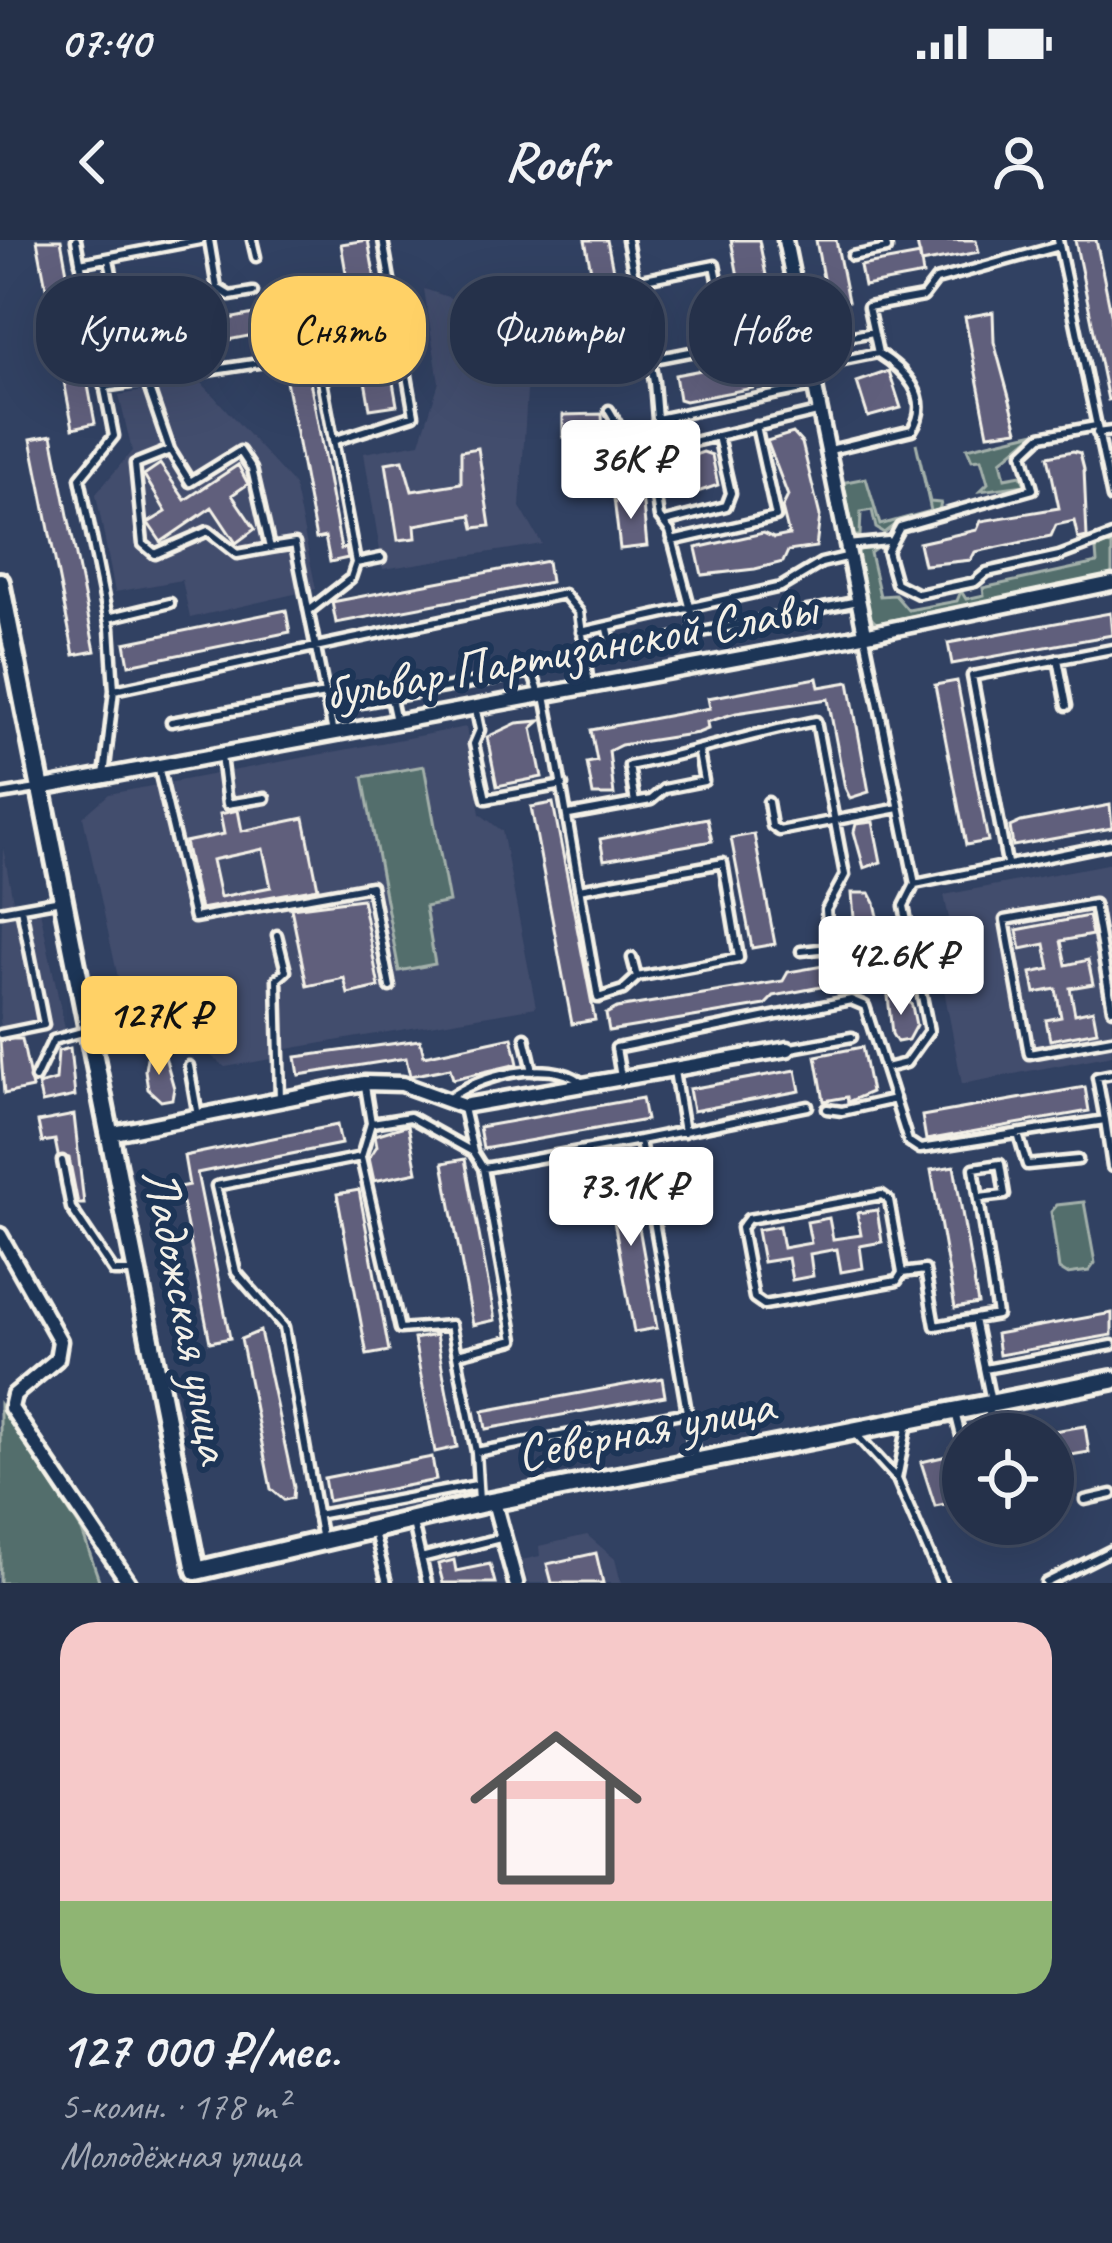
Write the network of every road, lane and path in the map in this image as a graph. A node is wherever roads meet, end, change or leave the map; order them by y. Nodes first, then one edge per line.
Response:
1 (76, 240) edge
2 (205, 240) edge
3 (252, 240) edge
4 (383, 240) edge
5 (627, 240) edge
6 (785, 240) edge
7 (885, 240) edge
8 (1058, 243) edge
9 (852, 256) dead end
10 (109, 257) junction
11 (256, 257) dead end
12 (80, 263) junction
13 (82, 276) edge
14 (113, 276) edge
15 (634, 276) edge
16 (660, 276) edge
17 (791, 276) edge
18 (251, 292) edge
19 (873, 332) junction
20 (852, 336) edge
21 (878, 353) junction
22 (665, 357) edge
23 (852, 358) edge
24 (227, 366) edge
25 (103, 384) edge
26 (122, 384) edge
27 (147, 384) edge
28 (652, 384) edge
29 (811, 384) edge
30 (104, 387) junction
31 (812, 387) junction
32 (609, 410) dead end
33 (817, 412) junction
34 (657, 418) junction
35 (756, 426) junction
36 (1096, 429) junction
37 (1112, 431) edge
38 (718, 436) junction
39 (333, 441) junction
40 (654, 448) junction
41 (170, 450) junction
42 (826, 451) junction
43 (579, 455) dead end
44 (625, 456) junction
45 (1112, 498) edge
46 (726, 506) junction
47 (664, 523) junction
48 (730, 527) junction
49 (1112, 536) edge
50 (672, 541) junction
51 (888, 542) junction
52 (270, 548) junction
53 (848, 551) junction
54 (381, 559) dead end
55 (356, 563) junction
56 (0, 582) edge
57 (1112, 583) edge
58 (858, 601) junction
59 (170, 603) dead end
60 (691, 607) junction
61 (310, 610) junction
62 (108, 618) junction
63 (608, 629) junction
64 (581, 632) junction
65 (697, 633) junction
66 (865, 633) junction
67 (316, 646) junction
68 (1112, 649) edge
69 (1058, 659) junction
70 (589, 685) junction
71 (346, 689) dead end
72 (114, 690) junction
73 (325, 694) junction
74 (543, 694) junction
75 (391, 698) junction
76 (476, 706) junction
77 (1067, 706) dead end
78 (171, 722) dead end
79 (396, 722) junction
80 (333, 734) junction
81 (699, 752) junction
82 (221, 754) junction
83 (158, 766) junction
84 (104, 776) junction
85 (563, 785) junction
86 (40, 788) junction
87 (0, 794) edge
88 (265, 797) dead end
89 (768, 802) dead end
90 (635, 803) junction
91 (899, 808) junction
92 (569, 815) junction
93 (835, 820) junction
94 (1112, 844) edge
95 (1006, 863) junction
96 (915, 884) junction
97 (579, 889) junction
98 (63, 900) junction
99 (21, 908) junction
100 (0, 911) edge
101 (278, 934) dead end
102 (801, 951) dead end
103 (914, 954) junction
104 (632, 958) dead end
105 (887, 962) dead end
106 (637, 977) junction
107 (390, 987) dead end
108 (1112, 1009) edge
109 (89, 1030) junction
110 (0, 1034) edge
111 (525, 1037) dead end
112 (852, 1037) dead end
113 (1112, 1039) edge
114 (788, 1049) joint
115 (189, 1066) dead end
116 (886, 1068) junction
117 (673, 1069) junction
118 (533, 1071) junction
119 (1112, 1074) edge
120 (35, 1078) dead end
121 (622, 1078) junction
122 (364, 1083) junction
123 (584, 1084) junction
124 (447, 1099) junction
125 (895, 1099) junction
126 (280, 1100) junction
127 (463, 1106) junction
128 (808, 1106) dead end
129 (827, 1108) dead end
130 (199, 1116) junction
131 (1105, 1120) junction
132 (371, 1123) junction
133 (684, 1132) junction
134 (110, 1134) junction
135 (1018, 1134) junction
136 (640, 1140) junction
137 (473, 1152) junction
138 (361, 1157) junction
139 (1078, 1160) dead end
140 (62, 1161) dead end
141 (1112, 1167) edge
142 (483, 1168) junction
143 (979, 1198) junction
144 (0, 1235) edge
145 (137, 1272) junction
146 (902, 1274) junction
147 (974, 1319) junction
148 (1112, 1345) edge
149 (458, 1354) junction
150 (985, 1369) junction
151 (1112, 1380) edge
152 (988, 1402) junction
153 (955, 1410) junction
154 (687, 1412) junction
155 (956, 1413) edge
156 (992, 1413) edge
157 (908, 1419) junction
158 (852, 1430) junction
159 (476, 1452) junction
160 (696, 1462) junction
161 (897, 1479) junction
162 (476, 1485) junction
163 (1112, 1494) edge
164 (1084, 1500) dead end
165 (487, 1503) junction
166 (317, 1515) junction
167 (412, 1520) junction
168 (374, 1529) junction
169 (503, 1537) junction
170 (322, 1540) junction
171 (1112, 1550) edge
172 (421, 1558) junction
173 (195, 1577) edge
174 (129, 1583) edge
175 (387, 1583) edge
176 (427, 1583) edge
177 (516, 1583) edge
178 (942, 1583) edge
179 (1046, 1583) edge

1 - 12 lane
2 - 10 lane
2 - 18 lane
3 - 11 lane
4 - 39 lane
5 - 15 lane
6 - 17 street
7 - 9 lane
8 - 19 lane
8 - 36 lane
10 - 12 lane
10 - 14 lane
12 - 13 lane
16 - 22 lane
19 - 20 lane
19 - 21 lane
21 - 23 lane
21 - 42 lane
24 - 39 lane
25 - 30 lane
26 - 30 lane
27 - 41 lane
28 - 34 lane
29 - 31 street
30 - 62 lane
31 - 33 street
31 - 34 lane
32 - 44 lane
33 - 35 lane
33 - 42 street
34 - 40 lane
35 - 38 lane
35 - 48 lane
36 - 37 lane
36 - 45 lane
36 - 51 lane
38 - 40 lane
38 - 46 lane
39 - 55 lane
40 - 44 lane
40 - 47 lane
41 - 52 lane
41 - 52 lane
42 - 53 street
43 - 44 lane
46 - 47 lane
46 - 48 lane
47 - 50 lane
48 - 50 lane
49 - 51 lane
50 - 60 lane
51 - 53 lane
52 - 61 lane
53 - 58 street
53 - 60 lane
54 - 55 lane
55 - 61 lane
56 - 86 street, Ладожская улица
57 - 66 street, бульвар Партизанской Славы
58 - 65 lane
58 - 66 street
59 - 62 lane
60 - 63 lane
60 - 65 lane
61 - 67 lane
62 - 72 lane
63 - 64 lane
63 - 65 lane
64 - 67 lane
64 - 70 lane
66 - 70 street, бульвар Партизанской Славы
66 - 91 lane
67 - 72 lane
67 - 73 lane
68 - 69 lane
69 - 77 lane
69 - 95 lane
70 - 74 street, бульвар Партизанской Славы
71 - 75 lane
72 - 84 lane
73 - 78 lane
73 - 80 lane
74 - 75 lane
74 - 76 street, бульвар Партизанской Славы
74 - 85 lane
75 - 79 lane
76 - 79 street, бульвар Партизанской Славы
76 - 85 lane
79 - 80 street, бульвар Партизанской Славы
80 - 82 street, бульвар Партизанской Славы
81 - 90 lane
81 - 90 lane
81 - 93 lane
82 - 83 street, бульвар Партизанской Славы
82 - 88 lane
83 - 84 street, бульвар Партизанской Славы
83 - 107 lane
84 - 86 street, бульвар Партизанской Славы
85 - 92 lane
86 - 87 lane
86 - 98 street, Ладожская улица
89 - 93 lane
90 - 92 lane
91 - 93 lane
91 - 96 lane
92 - 97 lane
93 - 102 lane
94 - 95 lane
95 - 96 lane
96 - 103 lane
97 - 106 lane
97 - 106 lane
98 - 99 lane
98 - 109 street, Ладожская улица
99 - 100 lane
99 - 110 lane
101 - 126 lane
103 - 105 lane
103 - 116 lane
104 - 106 lane
108 - 113 lane
109 - 120 lane
109 - 134 street, Ладожская улица
111 - 118 lane
112 - 114 lane
114 - 117 street
115 - 130 lane
116 - 121 lane
116 - 125 lane
117 - 121 street
117 - 133 lane
118 - 123 lane
118 - 124 lane
119 - 131 lane
121 - 123 street
122 - 124 street
122 - 126 street
122 - 132 lane
123 - 127 street
124 - 127 street
125 - 129 lane
125 - 135 lane
126 - 130 street
127 - 137 lane
128 - 133 lane
130 - 134 street
131 - 135 lane
131 - 141 lane
132 - 137 lane
132 - 138 lane
133 - 136 lane
134 - 145 street, Ладожская улица
135 - 139 lane
136 - 142 lane
136 - 154 lane
137 - 142 lane
138 - 149 lane
138 - 166 lane
140 - 145 lane
142 - 149 lane
143 - 143 lane
143 - 147 lane
144 - 174 street
145 - 173 street, Ладожская улица
146 - 146 lane
146 - 147 lane
147 - 150 lane
148 - 150 lane
149 - 159 lane
150 - 152 lane
151 - 152 street, Северная улица
152 - 153 street, Северная улица
152 - 156 lane
153 - 155 lane
153 - 157 street, Северная улица
154 - 159 lane
154 - 160 lane
157 - 158 street, Северная улица
157 - 161 lane
158 - 160 street, Северная улица
158 - 161 lane
159 - 162 lane
160 - 165 street, Северная улица
161 - 178 lane
162 - 165 lane
162 - 166 lane
163 - 164 lane
165 - 167 street, Северная улица
165 - 169 street
166 - 170 lane
167 - 168 street, Северная улица
167 - 172 lane
168 - 170 street, Северная улица
168 - 175 lane
169 - 172 lane
169 - 177 street
170 - 173 street, Северная улица
171 - 179 lane
172 - 176 lane

